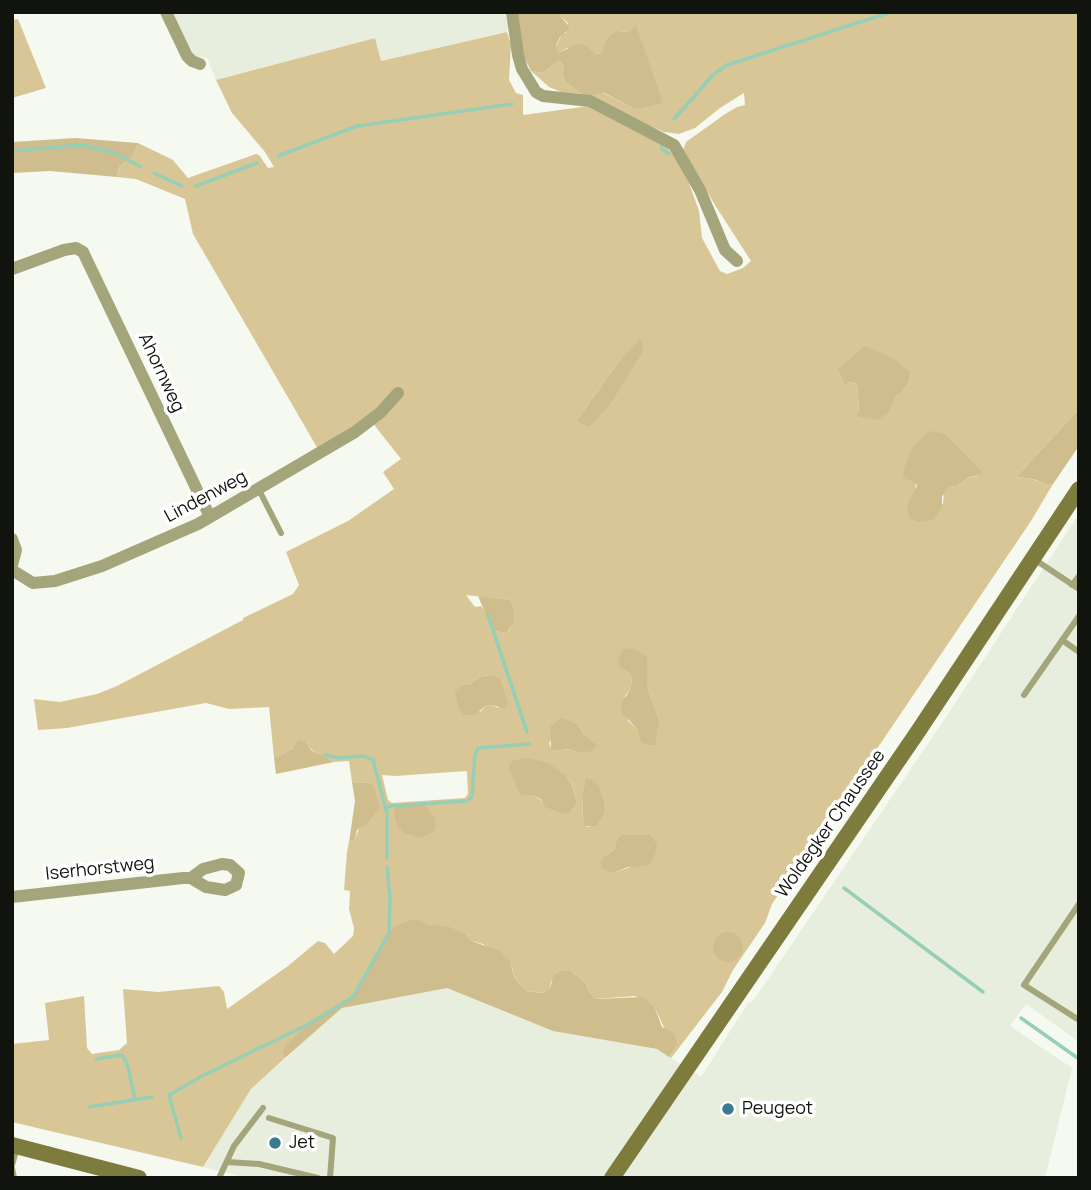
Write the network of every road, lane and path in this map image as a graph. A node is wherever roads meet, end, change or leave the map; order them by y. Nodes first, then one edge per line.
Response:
1 (166, 12) edge
2 (512, 12) edge
3 (200, 64) dead end
4 (737, 261) dead end
5 (12, 269) edge
6 (398, 393) dead end
7 (1079, 489) edge
8 (258, 490) junction
9 (210, 517) junction
10 (281, 533) dead end
11 (12, 539) edge
12 (1032, 558) junction
13 (12, 568) edge
14 (1079, 576) edge
15 (1075, 587) edge
16 (1079, 616) edge
17 (1062, 640) junction
18 (1079, 652) edge
19 (1024, 695) dead end
20 (191, 878) dead end
21 (12, 897) edge
22 (1079, 904) edge
23 (1079, 1020) edge
24 (263, 1108) dead end
25 (269, 1118) dead end
26 (15, 1146) edge
27 (227, 1162) junction
28 (12, 1167) edge
29 (122, 1176) edge
30 (14, 1178) edge
31 (139, 1178) edge
32 (219, 1178) edge
33 (318, 1178) edge
34 (330, 1178) edge
35 (612, 1178) edge

1 - 3 street
2 - 4 street
5 - 9 street, Ahornweg
6 - 8 street, Lindenweg
7 - 12 main road, Woldegker Chaussee
8 - 9 street, Lindenweg
8 - 10 lane
9 - 13 street, Lindenweg
11 - 13 street
12 - 15 lane
12 - 35 main road, Woldegker Chaussee
14 - 15 lane
16 - 17 lane
17 - 18 lane
17 - 19 lane
20 - 21 street, Iserhorstweg
22 - 23 lane
24 - 27 lane
25 - 34 lane
26 - 28 lane
26 - 29 main road
27 - 32 lane
27 - 33 lane
28 - 30 lane
29 - 31 main road

